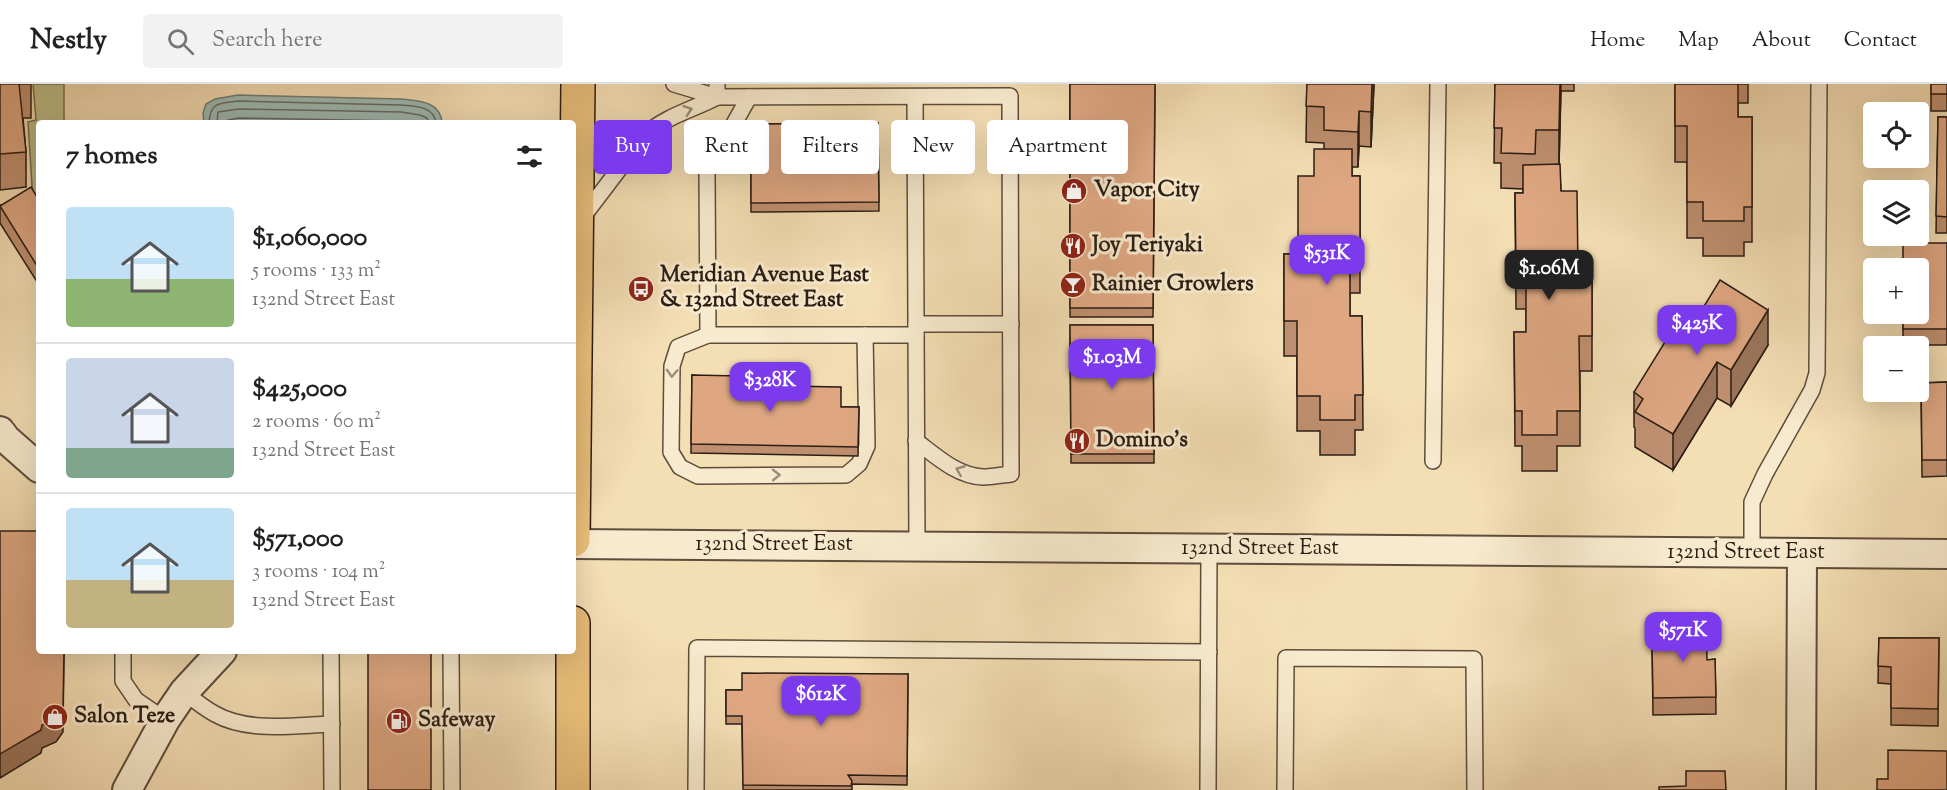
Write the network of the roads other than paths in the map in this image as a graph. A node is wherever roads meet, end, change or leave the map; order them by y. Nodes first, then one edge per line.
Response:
1 (578, 84) edge
2 (674, 84) edge
3 (1437, 84) edge
4 (1819, 84) edge
5 (1010, 90) edge
6 (717, 91) edge
7 (749, 97) junction
8 (915, 97) junction
9 (576, 178) edge
10 (576, 224) edge
11 (1011, 324) junction
12 (916, 329) junction
13 (708, 335) junction
14 (865, 335) junction
15 (0, 431) edge
16 (916, 441) junction
17 (1433, 461) dead end
18 (36, 465) edge
19 (576, 542) edge
20 (917, 547) junction
21 (1209, 549) junction
22 (1752, 553) junction
23 (1802, 553) junction
24 (1947, 554) edge
25 (1209, 652) junction
26 (123, 654) edge
27 (219, 654) edge
28 (331, 654) edge
29 (451, 654) edge
30 (573, 654) edge
31 (184, 693) junction
32 (165, 720) junction
33 (332, 724) junction
34 (127, 790) edge
35 (332, 790) edge
36 (452, 790) edge
37 (573, 790) edge
38 (696, 790) edge
39 (1208, 790) edge
40 (1285, 790) edge
41 (1474, 790) edge
42 (1802, 790) edge

1 - 9 main road
2 - 6 lane
3 - 17 lane
4 - 22 lane
5 - 8 lane
5 - 11 lane
6 - 7 lane
10 -> 6 lane
7 - 8 lane
7 - 13 lane
8 - 12 lane
11 - 12 lane
11 -> 16 lane
12 - 14 lane
12 - 16 lane
13 - 14 lane
13 -> 14 lane
15 - 18 street
16 - 20 lane
19 - 20 street, 132nd Street East
20 - 21 street, 132nd Street East
21 - 22 street, 132nd Street East
21 - 25 lane
22 - 23 street, 132nd Street East
23 - 24 street, 132nd Street East
23 - 42 street
25 - 38 lane
25 - 39 lane
26 - 32 lane
27 - 31 street
28 - 33 lane
29 - 36 lane
30 - 37 main road
31 - 32 street
31 - 33 lane
32 - 34 street
33 - 35 lane
40 - 41 lane

